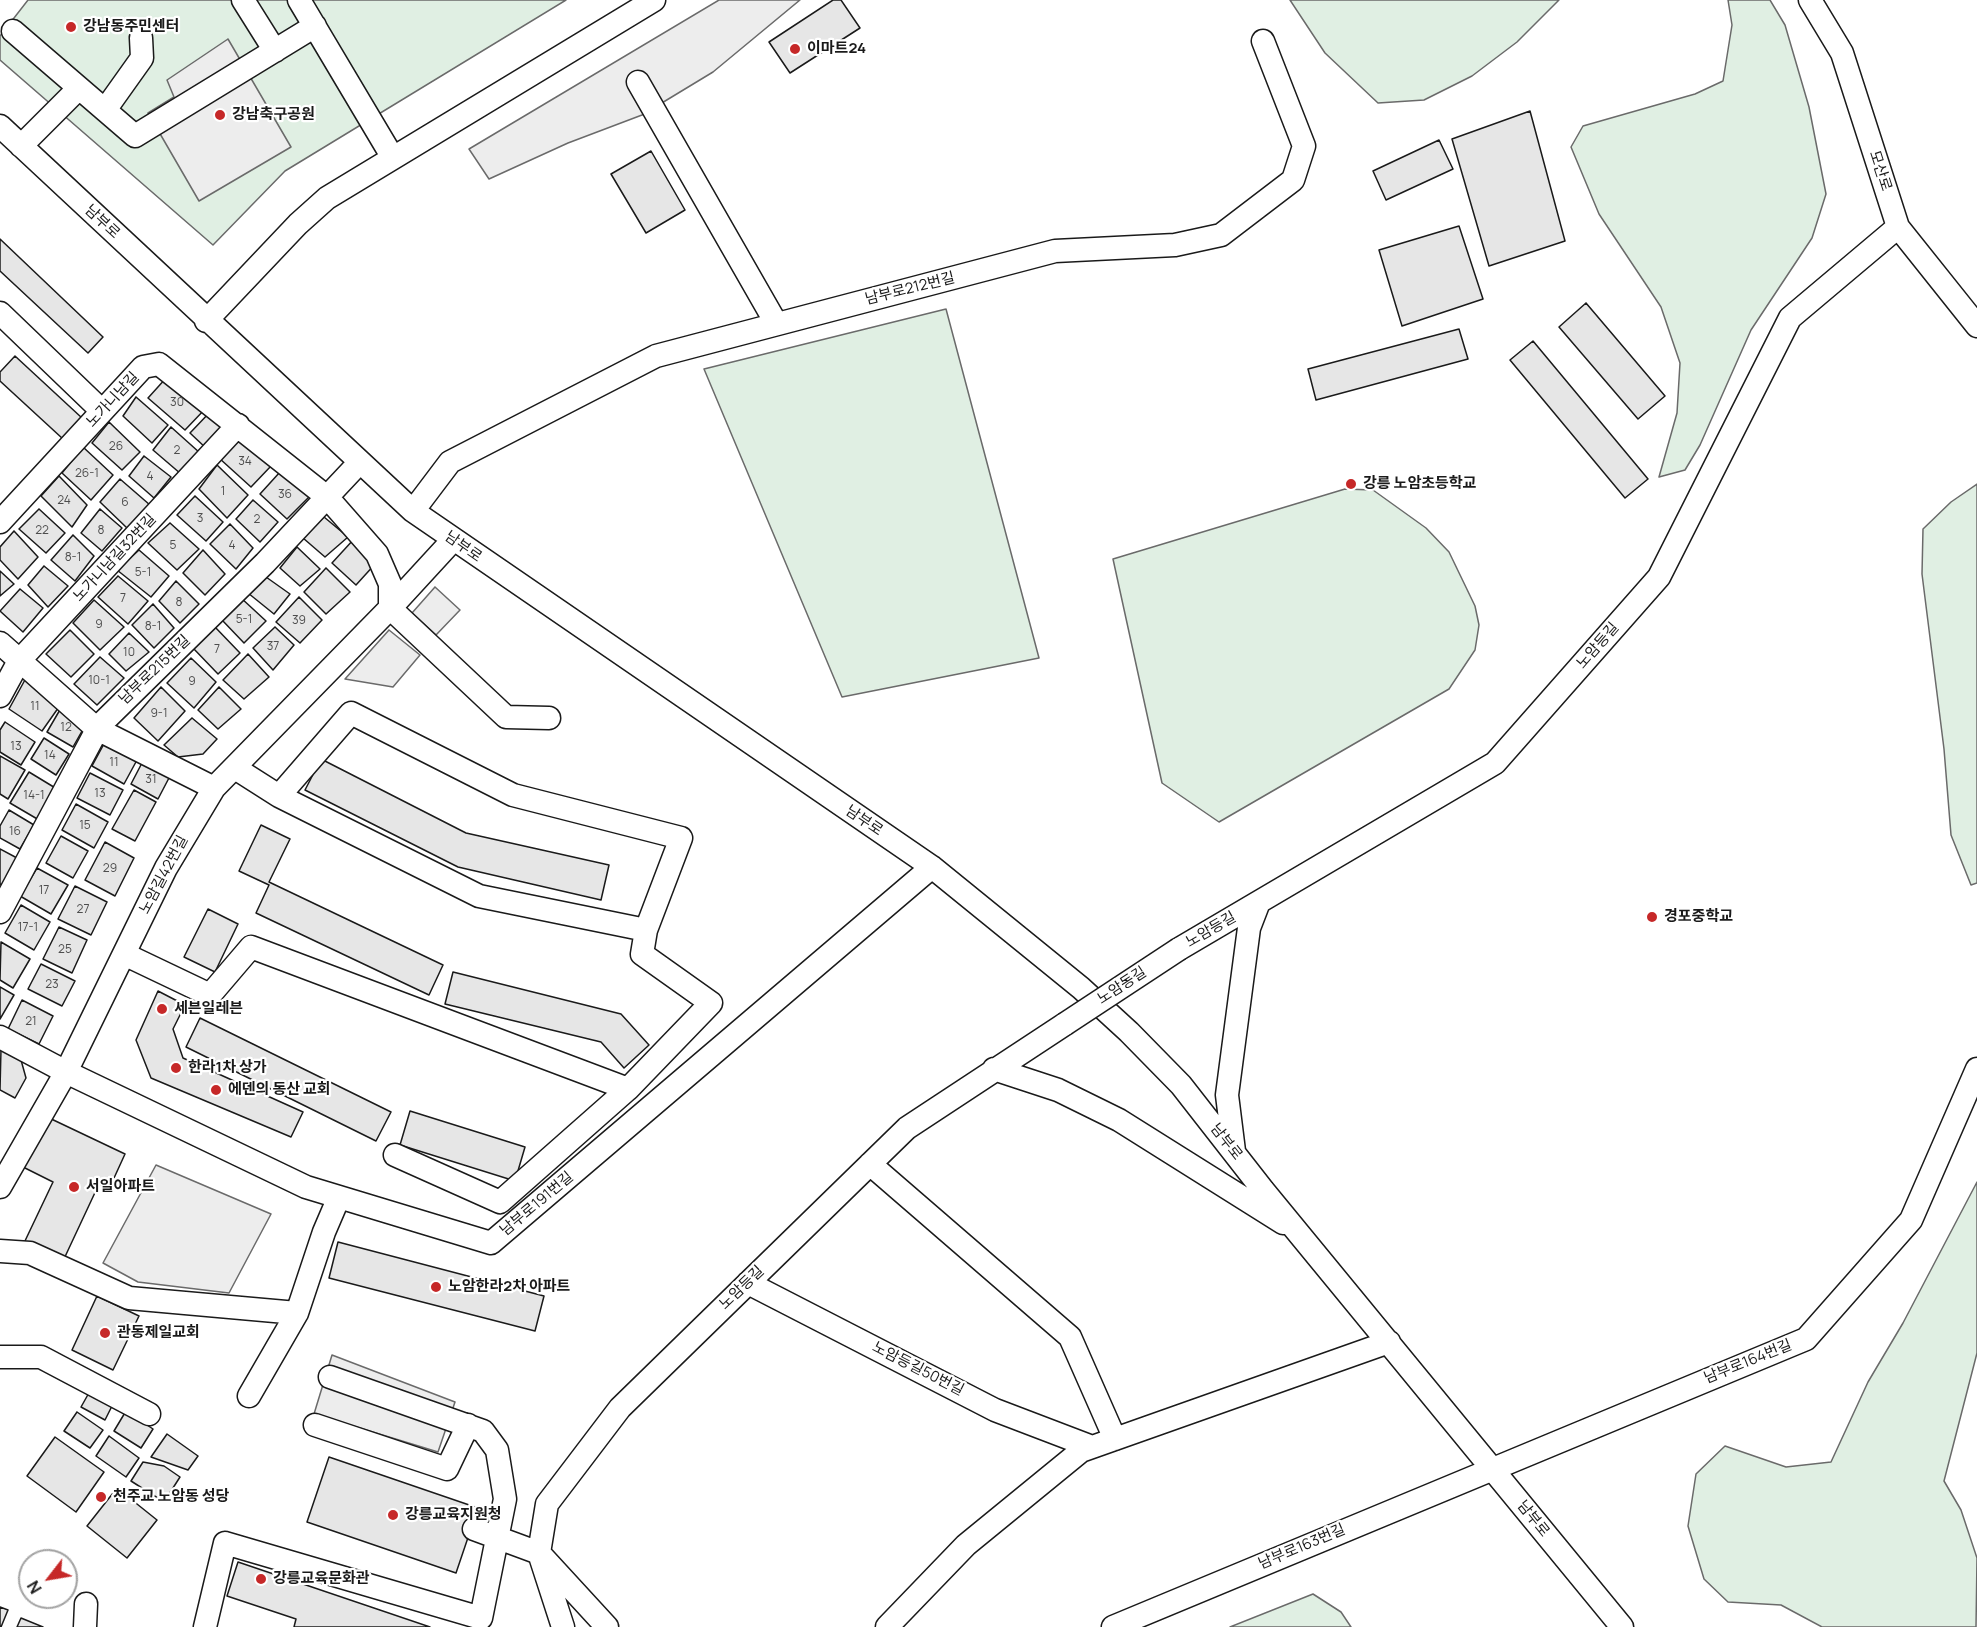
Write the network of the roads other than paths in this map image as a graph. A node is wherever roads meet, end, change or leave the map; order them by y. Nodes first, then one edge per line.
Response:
1 (243, 0) edge
2 (299, 0) edge
3 (654, 0) edge
4 (1814, 4) edge
5 (315, 26) junction
6 (13, 31) dead end
7 (141, 38) dead end
8 (1263, 41) dead end
9 (275, 51) junction
10 (638, 82) dead end
11 (80, 88) junction
12 (105, 110) junction
13 (0, 126) edge
14 (21, 146) junction
15 (393, 158) junction
16 (1898, 227) junction
17 (0, 313) edge
18 (206, 321) junction
19 (776, 323) junction
20 (1977, 326) edge
21 (102, 411) junction
22 (238, 425) junction
23 (359, 463) junction
24 (327, 496) junction
25 (413, 511) junction
26 (0, 522) edge
27 (452, 541) junction
28 (390, 608) junction
29 (0, 643) edge
30 (19, 661) junction
31 (0, 696) edge
32 (549, 718) dead end
33 (97, 729) junction
34 (235, 768) junction
35 (214, 788) junction
36 (279, 796) junction
37 (932, 867) junction
38 (1259, 902) junction
39 (0, 912) edge
40 (646, 930) junction
41 (1179, 949) joint
42 (124, 954) junction
43 (1065, 1024) joint
44 (0, 1037) edge
45 (994, 1069) junction
46 (1977, 1069) edge
47 (66, 1072) junction
48 (628, 1089) junction
49 (1235, 1154) junction
50 (395, 1155) dead end
51 (870, 1164) junction
52 (0, 1186) edge
53 (339, 1197) junction
54 (1300, 1234) junction
55 (0, 1251) edge
56 (748, 1283) junction
57 (297, 1313) junction
58 (1389, 1342) junction
59 (0, 1357) edge
60 (330, 1377) dead end
61 (249, 1396) dead end
62 (149, 1414) dead end
63 (315, 1425) dead end
64 (468, 1425) junction
65 (1115, 1439) junction
66 (1092, 1447) junction
67 (1492, 1468) junction
68 (474, 1529) dead end
69 (497, 1538) junction
70 (539, 1553) junction
71 (86, 1604) dead end
72 (85, 1627) edge
73 (205, 1627) edge
74 (563, 1627) edge
75 (607, 1627) edge
76 (887, 1627) edge
77 (1113, 1627) edge
78 (1622, 1627) edge

1 - 9 street
2 - 5 street
3 - 15 street
4 - 16 street, 모산로
5 - 9 street
5 - 15 street
6 - 11 street
7 - 12 street
8 - 19 street, 남부로212번길
9 - 12 street
10 - 19 street
11 - 12 street
11 - 14 street
13 - 14 street, 남부로
14 - 18 street, 남부로
15 - 18 street
16 - 20 street, 모산로
16 - 38 street, 노암등길
17 - 21 street
18 - 23 street, 남부로
19 - 25 street, 남부로212번길
21 - 22 street, 노가니남길
21 - 26 street, 노가니남길
22 - 24 street, 노가니남길
22 - 30 street, 노가니남길32번길
23 - 24 street, 남부로215번길
23 - 25 street, 남부로
24 - 28 street
24 - 33 street, 남부로215번길
25 - 27 street, 남부로
27 - 28 street, 노암길42번길
27 - 37 street, 남부로
28 - 32 street
28 - 34 street, 노암길42번길
29 - 30 street
30 - 31 street, 노가니남길32번길
30 - 33 street
33 - 35 street
33 - 39 street, 남부로215번길
34 - 35 street, 노암길42번길
34 - 36 street
35 - 42 street, 노암길42번길
36 - 40 street
36 - 40 street
37 - 49 street, 남부로
37 - 53 street, 남부로191번길
38 - 41 street, 노암등길
38 - 49 street
40 - 48 street
41 - 43 street, 노암동길, bridge
42 - 47 street, 노암길42번길
42 - 48 street
43 - 45 street, 노암등길
44 - 47 street, 남부로191번길
45 - 51 street, 노암등길
45 - 54 street
46 - 67 street, 남부로164번길
47 - 52 street, 노암길42번길
47 - 53 street, 남부로191번길
48 - 50 street
49 - 54 street, 남부로
51 - 56 street, 노암등길
51 - 65 street
53 - 57 street
54 - 58 street, 남부로
55 - 57 street
56 - 66 street, 노암등길50번길
56 - 70 street, 노암등길
57 - 61 street
58 - 65 street
58 - 67 street, 남부로
59 - 62 street
60 - 64 street
63 - 64 street
64 - 69 street
65 - 66 street
66 - 76 street
67 - 77 street, 남부로163번길
67 - 78 street, 남부로
68 - 69 street
69 - 70 street
69 - 73 street
70 - 74 street, 노암등길
70 - 75 street
71 - 72 street

